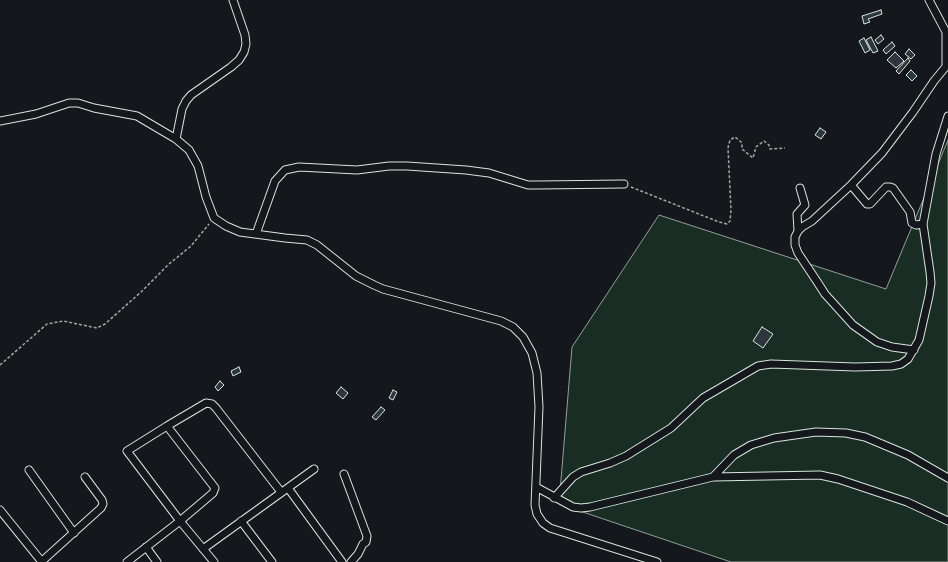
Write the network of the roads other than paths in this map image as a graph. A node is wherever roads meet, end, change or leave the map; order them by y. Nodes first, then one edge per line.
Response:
1 (233, 0) edge
2 (929, 0) edge
3 (947, 65) edge
4 (948, 116) edge
5 (0, 121) edge
6 (176, 138) junction
7 (624, 184) road end
8 (851, 185) junction
9 (800, 188) dead end
10 (923, 224) junction
11 (798, 231) junction
12 (256, 234) junction
13 (914, 350) junction
14 (167, 426) junction
15 (314, 469) dead end
16 (29, 470) dead end
17 (344, 474) dead end
18 (85, 477) dead end
19 (713, 477) junction
20 (948, 478) edge
21 (536, 487) junction
22 (284, 490) junction
23 (554, 498) junction
24 (0, 510) edge
25 (948, 520) edge
26 (180, 521) junction
27 (241, 522) junction
28 (74, 533) junction
29 (146, 547) junction
30 (204, 549) junction
31 (41, 562) edge
32 (127, 562) edge
33 (157, 562) edge
34 (214, 562) edge
35 (272, 562) edge
36 (342, 562) edge
37 (351, 562) edge
38 (657, 562) edge

1 - 6 street
2 - 3 street
3 - 8 street
4 - 10 street
5 - 6 street
6 - 12 street
7 - 12 street
8 - 10 street
8 - 11 street
9 - 11 street
10 - 13 street
11 - 13 street
12 - 21 street
13 - 23 street
14 - 22 street
14 - 26 street
14 - 26 street
15 - 22 street
16 - 28 street
17 - 37 street
18 - 28 street
19 - 20 street
19 - 23 street
19 - 25 street
21 - 23 street
21 - 38 street
22 - 27 street
22 - 36 street
24 - 31 street
26 - 29 street
26 - 30 street
27 - 30 street
27 - 35 street
28 - 31 street
29 - 32 street
29 - 33 street
30 - 34 street

